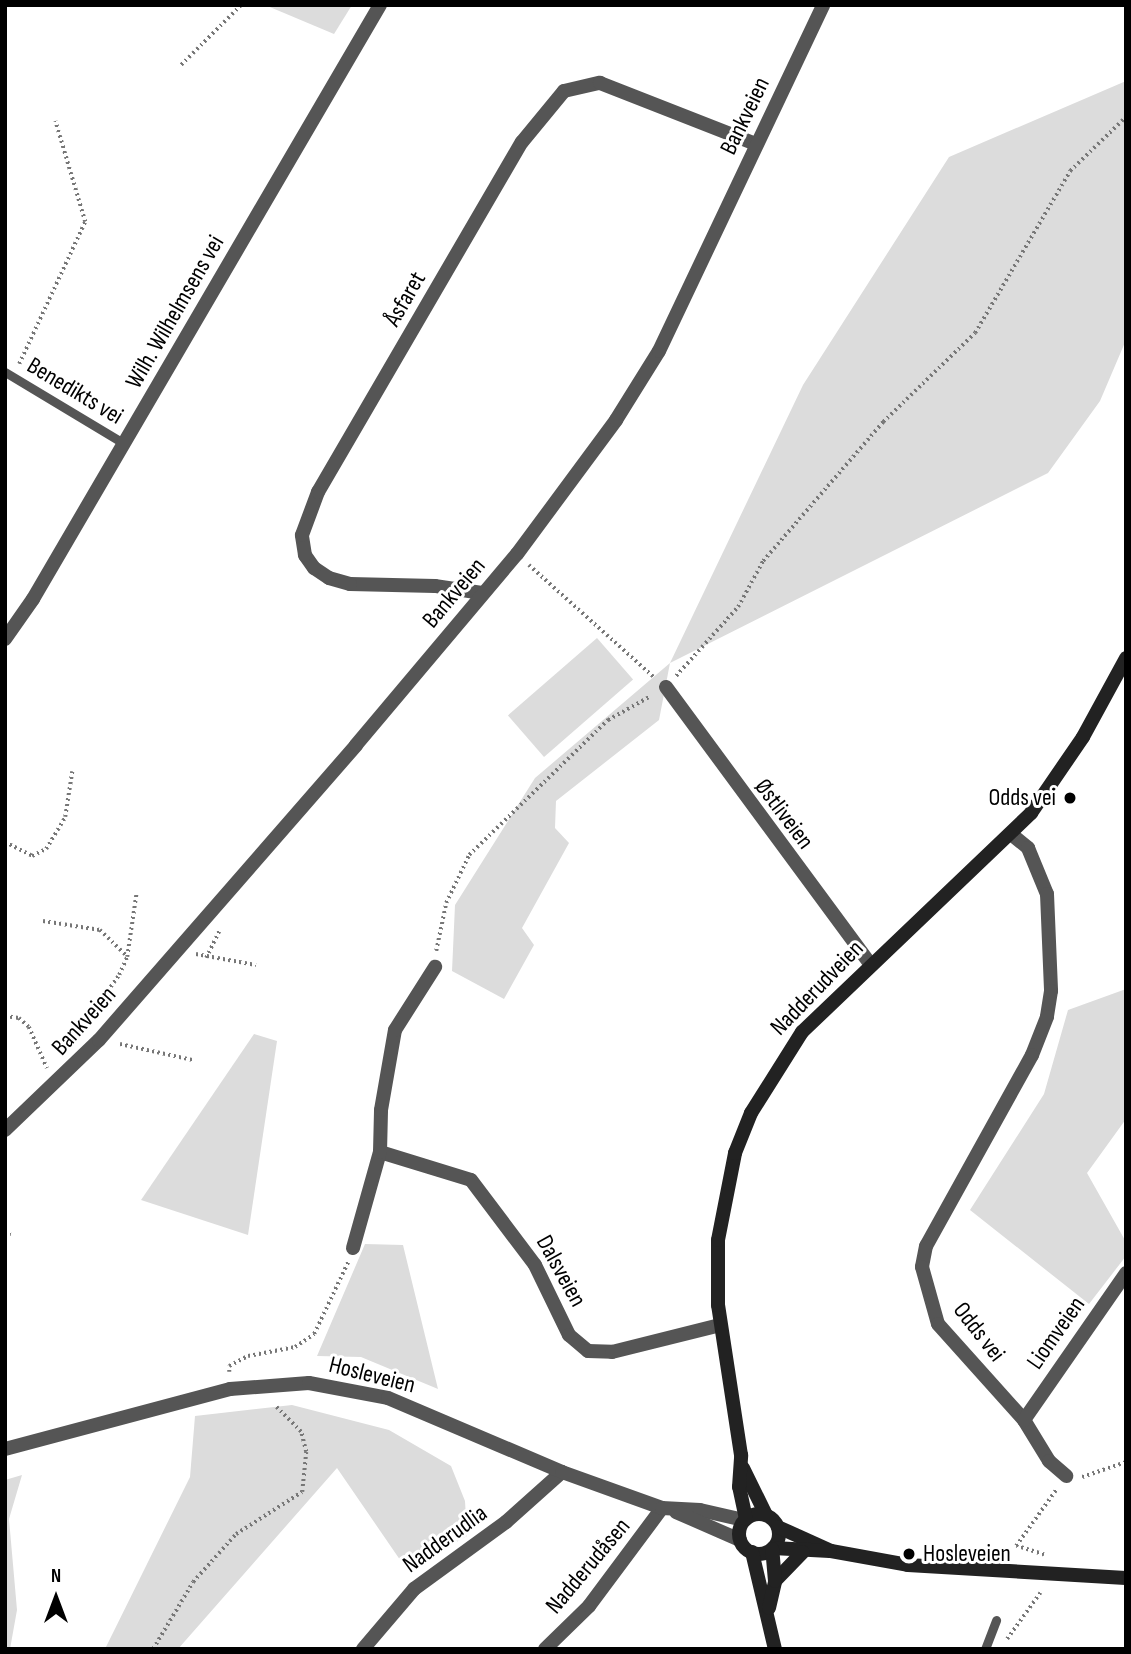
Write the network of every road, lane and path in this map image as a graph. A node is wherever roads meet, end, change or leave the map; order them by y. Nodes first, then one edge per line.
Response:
1 (241, 5) edge
2 (380, 5) edge
3 (823, 5) edge
4 (181, 65) dead end
5 (1126, 117) edge
6 (55, 121) dead end
7 (756, 144) junction
8 (9, 374) edge
9 (125, 444) junction
10 (517, 554) junction
11 (482, 593) junction
12 (5, 639) edge
13 (1126, 658) edge
14 (666, 687) junction
15 (72, 772) dead end
16 (1011, 834) junction
17 (5, 842) edge
18 (136, 895) dead end
19 (43, 921) dead end
20 (181, 946) junction
21 (127, 957) junction
22 (870, 964) junction
23 (256, 965) dead end
24 (435, 967) joint
25 (5, 1016) edge
26 (105, 1033) junction
27 (71, 1041) dead end
28 (193, 1060) dead end
29 (56, 1061) dead end
30 (48, 1071) junction
31 (57, 1085) junction
32 (5, 1130) edge
33 (380, 1152) junction
34 (5, 1233) edge
35 (11, 1234) dead end
36 (353, 1248) joint
37 (1126, 1273) edge
38 (720, 1325) junction
39 (230, 1389) junction
40 (265, 1402) dead end
41 (1024, 1420) junction
42 (5, 1449) edge
43 (1126, 1462) edge
44 (743, 1468) junction
45 (562, 1472) junction
46 (1066, 1476) junction
47 (668, 1510) junction
48 (766, 1515) junction
49 (745, 1520) junction
50 (778, 1527) junction
51 (740, 1540) junction
52 (773, 1549) junction
53 (831, 1551) junction
54 (752, 1552) junction
55 (803, 1552) junction
56 (1044, 1560) dead end
57 (1126, 1578) edge
58 (775, 1581) junction
59 (1040, 1593) dead end
60 (769, 1608) junction
61 (996, 1620) dead end
62 (153, 1649) edge
63 (363, 1649) edge
64 (545, 1649) edge
65 (775, 1649) edge
66 (985, 1649) edge
67 (999, 1649) edge

1 - 4 path
2 - 9 street, Wilh. Wilhelmsens vei
3 - 7 street, Bankveien
5 - 14 path
6 - 8 path
7 - 10 street, Bankveien
7 - 11 street, Åsfaret
8 - 9 lane, Benedikts vei
9 - 12 street, Wilh. Wilhelmsens vei
10 - 11 street, Bankveien
10 - 14 path
11 - 20 street, Bankveien
13 - 16 main road, Nadderudveien
14 - 22 street, Østliveien
14 - 24 path
15 - 17 path
16 - 22 main road, Nadderudveien
16 - 41 street, Odds vei
18 - 21 path
19 - 21 path
20 - 23 path
20 - 26 street, Bankveien
21 - 27 path
22 - 38 main road, Nadderudveien
24 - 33 street
25 - 30 path
26 - 28 path
26 - 31 street, Bankveien
29 - 30 path
30 - 31 path
31 - 32 street, Bankveien
33 - 36 street
33 - 38 street, Dalsveien
34 - 35 path
36 - 39 path
37 - 41 street, Liomveien
38 - 44 main road, Nadderudveien
39 - 42 street, Hosleveien
39 - 45 street, Hosleveien
40 - 62 path
41 - 46 street, Odds vei
43 - 46 path
44 - 48 main road, Nadderudveien
44 - 49 main road, Nadderudveien
45 - 47 street, Hosleveien
45 - 63 street, Nadderudlia
46 - 56 path
47 - 49 street, Hosleveien
47 - 51 street, Hosleveien
47 - 64 street, Nadderudåsen
48 - 49 main road
48 - 50 main road
49 - 51 main road
50 - 52 main road
50 - 53 main road
51 - 54 main road
52 - 54 main road
52 - 55 main road
52 - 58 main road
53 - 55 main road
53 - 57 main road
54 - 60 main road
55 - 58 main road
58 - 60 main road
59 - 67 path
60 - 65 main road
61 - 66 lane

